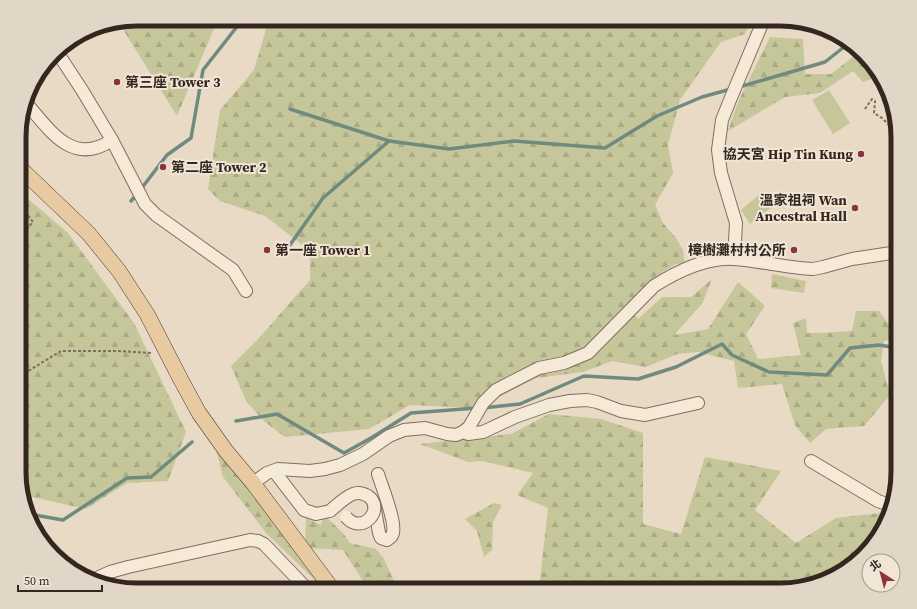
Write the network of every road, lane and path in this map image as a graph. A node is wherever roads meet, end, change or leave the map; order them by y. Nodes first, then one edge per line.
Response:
1 (761, 26) edge
2 (61, 57) edge
3 (30, 108) edge
4 (865, 108) dead end
5 (890, 126) joint
6 (891, 136) edge
7 (112, 140) junction
8 (26, 174) edge
9 (26, 213) edge
10 (26, 230) edge
11 (891, 253) edge
12 (734, 259) junction
13 (246, 291) dead end
14 (155, 354) dead end
15 (26, 372) edge
16 (698, 403) dead end
17 (467, 428) junction
18 (811, 461) dead end
19 (274, 470) junction
20 (378, 474) dead end
21 (253, 483) junction
22 (886, 504) edge
23 (100, 576) edge
24 (301, 583) edge
25 (328, 583) edge

1 - 12 street
2 - 7 street
3 - 7 street
4 - 5 path
5 - 6 path
7 - 13 street
8 - 21 main road
9 - 10 path
11 - 12 street
12 - 17 street
14 - 15 path
16 - 17 street
17 - 19 street
18 - 22 street
19 - 20 street, bridge
19 - 21 street
21 - 25 main road
23 - 24 street

